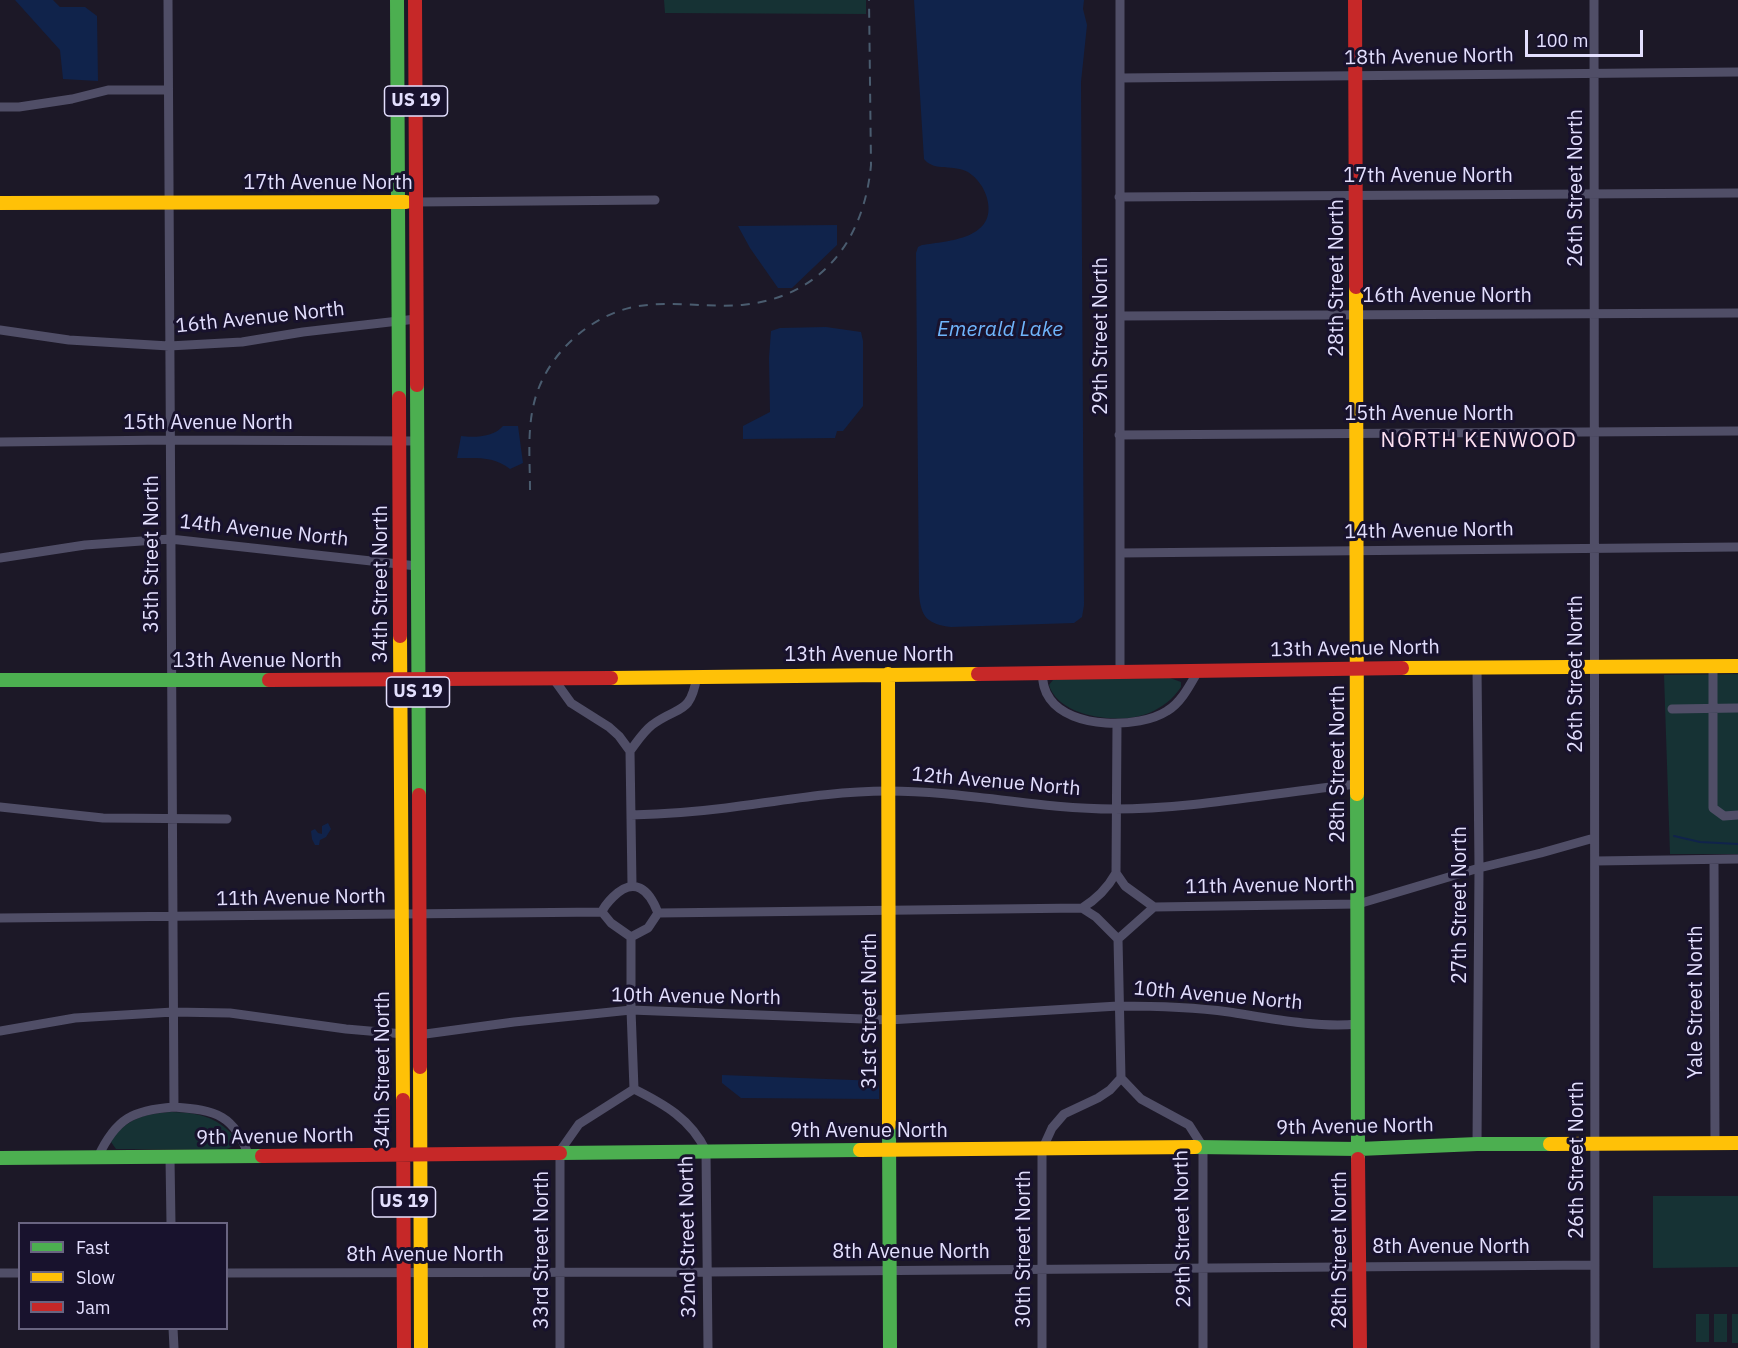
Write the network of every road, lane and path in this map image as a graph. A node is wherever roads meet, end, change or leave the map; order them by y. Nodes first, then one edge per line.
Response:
1 (168, 0) edge
2 (397, 0) edge
3 (416, 0) edge
4 (1120, 0) edge
5 (1355, 0) edge
6 (1594, 0) edge
7 (1738, 72) edge
8 (1594, 74) junction
9 (1356, 76) junction
10 (1120, 78) junction
11 (168, 90) junction
12 (0, 107) edge
13 (1738, 193) edge
14 (1594, 194) junction
15 (1356, 196) junction
16 (1119, 197) junction
17 (655, 200) dead end
18 (398, 202) junction
19 (416, 202) junction
20 (0, 203) edge
21 (169, 203) junction
22 (1357, 314) junction
23 (1738, 314) edge
24 (1594, 315) junction
25 (1120, 316) junction
26 (416, 319) junction
27 (399, 321) junction
28 (0, 330) edge
29 (169, 346) junction
30 (1738, 431) edge
31 (1357, 432) junction
32 (1594, 432) junction
33 (1119, 435) junction
34 (170, 440) junction
35 (400, 441) junction
36 (417, 441) junction
37 (0, 442) edge
38 (170, 539) junction
39 (1594, 547) junction
40 (1738, 547) edge
41 (1358, 550) junction
42 (1120, 552) junction
43 (0, 558) edge
44 (401, 564) junction
45 (417, 566) junction
46 (1594, 666) junction
47 (1713, 666) junction
48 (1738, 666) edge
49 (1477, 667) junction
50 (1358, 668) junction
51 (1197, 671) junction
52 (1120, 672) junction
53 (1042, 673) junction
54 (888, 674) junction
55 (697, 676) junction
56 (553, 678) junction
57 (0, 680) edge
58 (172, 680) junction
59 (401, 680) junction
60 (418, 680) junction
61 (1713, 707) junction
62 (1738, 708) edge
63 (1672, 709) dead end
64 (1117, 724) junction
65 (630, 751) junction
66 (1358, 784) junction
67 (889, 791) junction
68 (402, 797) junction
69 (418, 797) junction
70 (0, 807) edge
71 (1117, 809) junction
72 (631, 815) junction
73 (1738, 815) edge
74 (173, 819) junction
75 (227, 819) dead end
76 (1594, 838) junction
77 (1738, 859) edge
78 (1714, 860) junction
79 (1595, 861) junction
80 (1479, 868) junction
81 (1116, 873) junction
82 (632, 885) junction
83 (1358, 904) junction
84 (1154, 907) junction
85 (1082, 908) junction
86 (889, 910) junction
87 (602, 912) junction
88 (658, 913) junction
89 (402, 915) junction
90 (419, 915) junction
91 (173, 917) junction
92 (0, 918) edge
93 (631, 937) junction
94 (1118, 939) junction
95 (1118, 1006) junction
96 (631, 1010) junction
97 (173, 1012) junction
98 (889, 1020) junction
99 (1357, 1024) junction
100 (0, 1031) edge
101 (403, 1034) junction
102 (420, 1035) junction
103 (1121, 1078) junction
104 (634, 1089) junction
105 (174, 1107) junction
106 (1715, 1143) junction
107 (1738, 1143) edge
108 (1478, 1144) junction
109 (1595, 1145) junction
110 (1203, 1147) junction
111 (1359, 1149) junction
112 (1042, 1150) junction
113 (560, 1151) junction
114 (706, 1151) junction
115 (890, 1151) junction
116 (421, 1154) junction
117 (404, 1155) junction
118 (98, 1157) junction
119 (249, 1157) junction
120 (0, 1158) edge
121 (170, 1158) junction
122 (171, 1222) edge
123 (1595, 1264) junction
124 (1359, 1266) junction
125 (1203, 1268) junction
126 (1042, 1269) junction
127 (889, 1270) junction
128 (707, 1272) junction
129 (0, 1273) edge
130 (18, 1273) edge
131 (228, 1273) edge
132 (421, 1273) junction
133 (560, 1273) junction
134 (404, 1274) junction
135 (173, 1330) edge
136 (174, 1348) edge
137 (405, 1348) edge
138 (421, 1348) edge
139 (560, 1348) edge
140 (708, 1348) edge
141 (890, 1348) edge
142 (1042, 1348) edge
143 (1203, 1348) edge
144 (1360, 1348) edge
145 (1595, 1348) edge

1 - 11 street, 35th Street North
2 - 18 main road, 34th Street North / US 19
3 - 19 main road, 34th Street North / US 19
4 - 10 street, 29th Street North
5 - 9 main road, 28th Street North
6 - 8 street, 26th Street North
7 - 8 street, 18th Avenue North
8 - 9 street, 18th Avenue North
8 - 14 street, 26th Street North
9 - 10 street, 18th Avenue North
9 - 15 main road, 28th Street North
10 - 16 street, 29th Street North
11 - 12 street
11 - 21 street, 35th Street North
13 - 14 street, 17th Avenue North
14 - 15 street, 17th Avenue North
14 - 24 street, 26th Street North
15 - 16 street, 17th Avenue North
15 - 22 main road, 28th Street North
16 - 25 street, 29th Street North
17 - 19 street, 17th Avenue North
18 - 19 main road, 17th Avenue North
18 - 21 main road, 17th Avenue North
18 - 27 main road, 34th Street North / US 19
19 - 26 main road, 34th Street North / US 19
20 - 21 main road, 17th Avenue North
21 - 29 street, 35th Street North
22 - 24 street, 16th Avenue North
22 - 25 street, 16th Avenue North
22 - 31 main road, 28th Street North
23 - 24 street, 16th Avenue North
24 - 32 street, 26th Street North
25 - 33 street, 29th Street North
26 - 27 street, 16th Avenue North
26 - 36 main road, 34th Street North / US 19
27 - 29 street, 16th Avenue North
27 - 35 main road, 34th Street North / US 19
28 - 29 street, 16th Avenue North
29 - 34 street, 35th Street North
30 - 32 street, 15th Avenue North
31 - 32 street, 15th Avenue North
31 - 33 street, 15th Avenue North
31 - 41 main road, 28th Street North
32 - 39 street, 26th Street North
33 - 42 street, 29th Street North
34 - 35 street, 15th Avenue North
34 - 37 street, 15th Avenue North
34 - 38 street, 35th Street North
35 - 36 street, 15th Avenue North
35 - 44 main road, 34th Street North / US 19
36 - 45 main road, 34th Street North / US 19
38 - 43 street, 14th Avenue North
38 - 44 street, 14th Avenue North
38 - 58 street, 35th Street North
39 - 40 street, 14th Avenue North
39 - 41 street, 14th Avenue North
39 - 46 street, 26th Street North
41 - 42 street, 14th Avenue North
41 - 50 main road, 28th Street North
42 - 52 street, 29th Street North
44 - 45 street, 14th Avenue North
44 - 59 main road, 34th Street North / US 19
45 - 60 main road, 34th Street North / US 19
46 - 47 main road, 13th Avenue North
46 - 49 main road, 13th Avenue North
46 - 76 street, 26th Street North
47 - 48 main road, 13th Avenue North
47 - 61 street
49 - 50 main road, 13th Avenue North
49 - 80 street, 27th Street North
50 - 51 main road, 13th Avenue North
50 - 66 main road, 28th Street North
51 - 52 main road, 13th Avenue North
51 - 64 street
52 - 53 main road, 13th Avenue North
53 - 54 main road, 13th Avenue North
53 - 64 street
54 - 55 main road, 13th Avenue North
54 - 67 main road, 31st Street North
55 - 56 main road, 13th Avenue North
55 - 65 street
56 - 60 main road, 13th Avenue North
56 - 65 street
57 - 58 main road, 13th Avenue North
58 - 59 main road, 13th Avenue North
58 - 74 street, 35th Street North
59 - 60 main road, 13th Avenue North
59 - 68 main road, 34th Street North / US 19
60 - 69 main road, 34th Street North / US 19
61 - 62 street
61 - 63 street
61 - 73 street
64 - 71 street
65 - 72 street
66 - 71 street, 12th Avenue North
66 - 83 main road, 28th Street North
67 - 71 street, 12th Avenue North
67 - 72 street, 12th Avenue North
67 - 86 main road, 31st Street North
68 - 69 main road
68 - 89 main road, 34th Street North / US 19
69 - 90 main road, 34th Street North / US 19
70 - 74 street
71 - 81 street
72 - 82 street
74 - 75 street
74 - 91 street, 35th Street North
76 - 79 street, 26th Street North
76 - 80 street, 11th Avenue North
77 - 78 street
78 - 79 street
78 - 106 street, Yale Street North
79 - 109 street, 26th Street North
80 - 83 street, 11th Avenue North
80 - 108 street, 27th Street North
81 - 84 street
81 - 85 street
82 - 87 street
82 - 88 street
83 - 84 street, 11th Avenue North
83 - 99 main road, 28th Street North
84 - 94 street
85 - 86 street
85 - 94 street
86 - 88 street
86 - 98 main road, 31st Street North
87 - 90 street, 11th Avenue North
87 - 93 street
88 - 93 street
89 - 90 street, 11th Avenue North
89 - 91 street, 11th Avenue North
89 - 101 main road, 34th Street North / US 19
90 - 102 main road, 34th Street North / US 19
91 - 92 street, 11th Avenue North
91 - 97 street, 35th Street North
93 - 96 street
94 - 95 street
95 - 98 street, 10th Avenue North
95 - 99 street, 10th Avenue North
95 - 103 street
96 - 98 street, 10th Avenue North
96 - 102 street, 10th Avenue North
96 - 104 street
97 - 100 street, 10th Avenue North
97 - 101 street, 10th Avenue North
97 - 105 street, 35th Street North
98 - 115 main road, 31st Street North
99 - 111 main road, 28th Street North
101 - 102 street, 10th Avenue North
101 - 117 main road, 34th Street North / US 19
102 - 116 main road, 34th Street North / US 19
103 - 110 street, 29th Street North
103 - 112 street
104 - 113 street
104 - 114 street, 32nd Street North
105 - 118 street
105 - 119 street
106 - 107 main road, 9th Avenue North
106 - 109 main road, 9th Avenue North
108 - 109 main road, 9th Avenue North
108 - 111 main road, 9th Avenue North
109 - 123 street, 26th Street North
110 - 111 main road, 9th Avenue North
110 - 112 main road, 9th Avenue North
110 - 125 street, 29th Street North
111 - 124 main road, 28th Street North
112 - 115 main road, 9th Avenue North
112 - 126 street, 30th Street North
113 - 114 main road, 9th Avenue North
113 - 116 main road, 9th Avenue North
113 - 133 street, 33rd Street North
114 - 115 main road, 9th Avenue North
114 - 128 street, 32nd Street North
115 - 127 main road, 31st Street North
116 - 117 main road, 9th Avenue North
116 - 132 main road, 34th Street North / US 19
117 - 119 main road, 9th Avenue North
117 - 134 main road, 34th Street North / US 19
118 - 120 main road, 9th Avenue North
118 - 121 main road, 9th Avenue North
119 - 121 main road, 9th Avenue North
121 - 122 street
123 - 124 street, 8th Avenue North
123 - 145 street, 26th Street North
124 - 125 street, 8th Avenue North
124 - 144 main road, 28th Street North
125 - 126 street, 8th Avenue North
125 - 143 street, 29th Street North
126 - 127 street, 8th Avenue North
126 - 142 street, 30th Street North
127 - 128 street, 8th Avenue North
127 - 141 main road, 31st Street North
128 - 133 street, 8th Avenue North
128 - 140 street, 32nd Street North
129 - 130 street
131 - 134 street, 8th Avenue North
132 - 133 street, 8th Avenue North
132 - 134 street, 8th Avenue North
132 - 138 main road, 34th Street North / US 19
133 - 139 street, 33rd Street North
134 - 137 main road, 34th Street North / US 19
135 - 136 street

